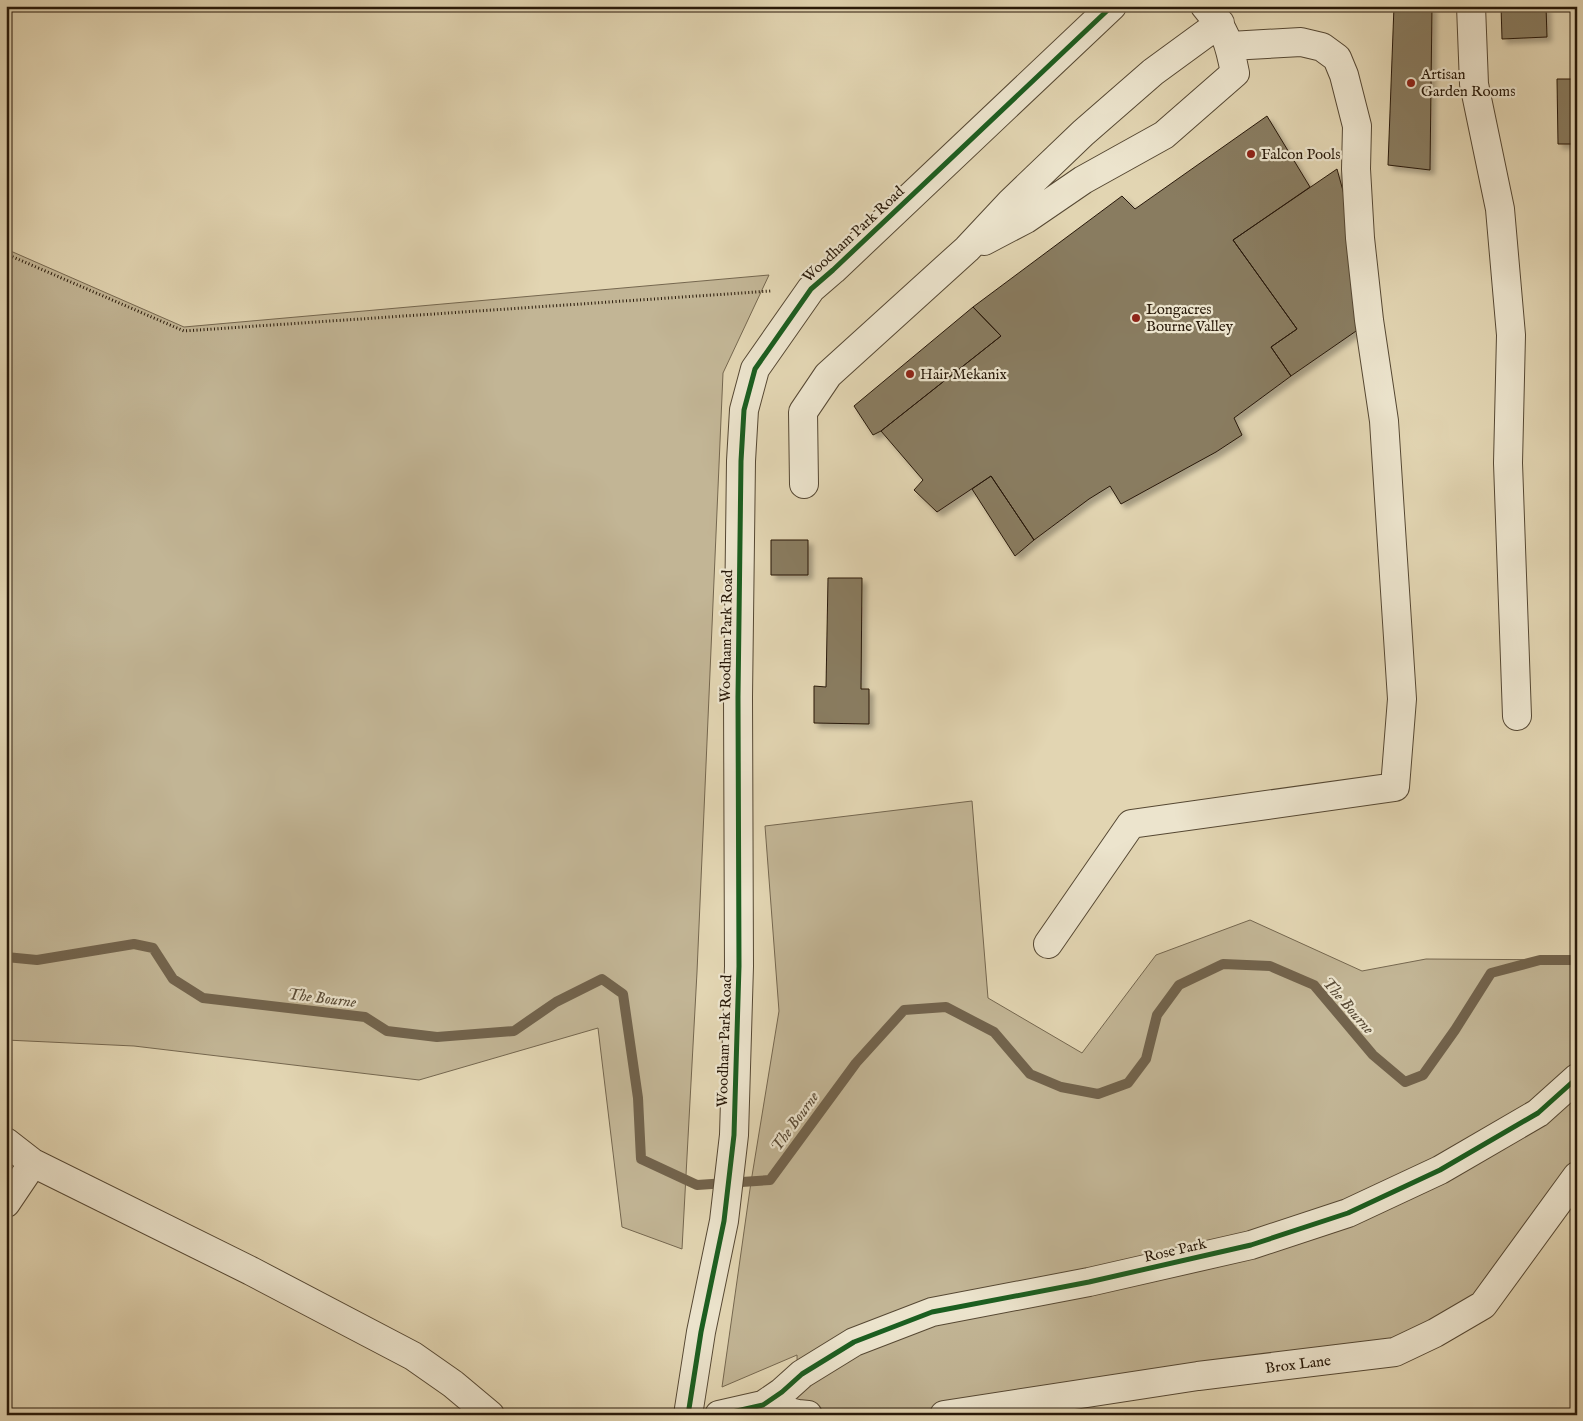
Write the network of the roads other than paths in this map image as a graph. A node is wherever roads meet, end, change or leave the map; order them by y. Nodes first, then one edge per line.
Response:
1 (1112, 6) edge
2 (1471, 6) edge
3 (1218, 25) edge
4 (967, 249) junction
5 (804, 484) dead end
6 (1517, 716) dead end
7 (1048, 944) dead end
8 (1577, 1078) edge
9 (6, 1142) edge
10 (33, 1163) junction
11 (1577, 1176) edge
12 (6, 1202) edge
13 (763, 1405) junction
14 (696, 1414) edge
15 (490, 1415) edge
16 (719, 1415) edge
17 (808, 1415) edge
18 (944, 1415) edge

1 - 14 street, Woodham Park Road
2 - 6 street
3 - 4 street
3 - 4 street
3 - 7 street
4 - 5 street
8 - 13 street, Rose Park
9 - 10 street
10 - 12 street
10 - 15 street
11 - 18 street, Brox Lane
13 - 16 street
13 - 17 street

